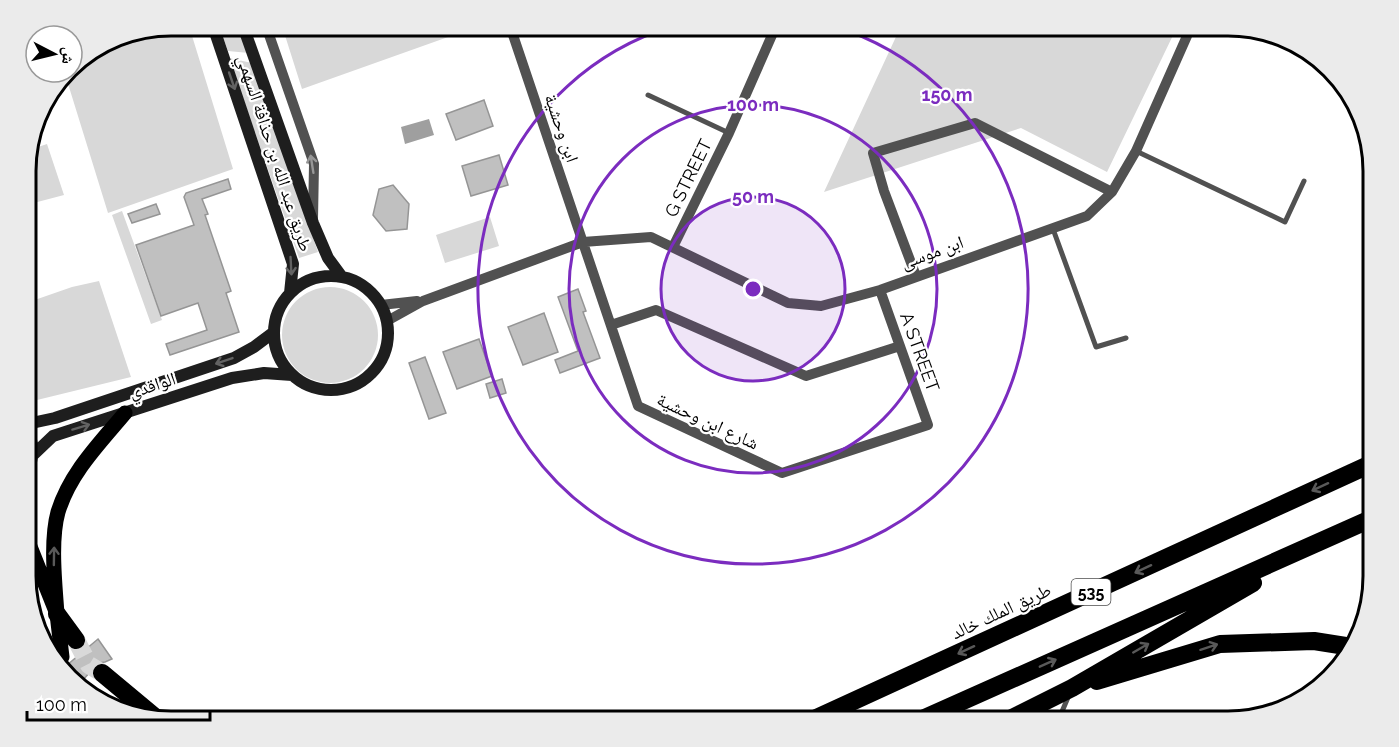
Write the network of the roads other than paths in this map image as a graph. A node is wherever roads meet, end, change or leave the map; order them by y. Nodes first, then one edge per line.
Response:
1 (216, 36) edge
2 (247, 36) edge
3 (269, 36) edge
4 (513, 36) edge
5 (772, 36) edge
6 (1187, 36) edge
7 (648, 95) dead end
8 (729, 133) junction
9 (1136, 151) junction
10 (1304, 181) dead end
11 (1113, 192) junction
12 (313, 222) junction
13 (1052, 227) junction
14 (583, 242) junction
15 (673, 246) junction
16 (916, 276) junction
17 (342, 277) junction
18 (880, 290) junction
19 (290, 293) junction
20 (423, 301) junction
21 (381, 305) junction
22 (387, 321) junction
23 (611, 325) junction
24 (274, 332) junction
25 (1126, 338) dead end
26 (900, 346) junction
27 (292, 375) junction
28 (125, 413) junction
29 (36, 422) edge
30 (928, 425) joint
31 (36, 452) edge
32 (1363, 468) edge
33 (1363, 523) edge
34 (1333, 537) junction
35 (36, 562) edge
36 (57, 614) junction
37 (76, 640) tunnel mouth
38 (1343, 646) edge
39 (62, 654) edge
40 (102, 673) tunnel mouth
41 (1072, 688) junction
42 (144, 708) edge
43 (832, 711) edge
44 (941, 711) edge
45 (1026, 711) edge
46 (1062, 711) edge

1 -> 19 street, طريق عبد الله بن حذافة السهمي
2 - 12 street, طريق عبد الله بن حذافة السهمي
12 -> 3 street
4 - 14 street, ابن وحشية
5 - 8 street, G STREET
6 - 9 street, ابن موسى
7 - 8 lane
8 - 15 street, G STREET
9 - 10 lane
9 - 11 street, ابن موسى
11 - 13 street, ابن موسى
11 - 16 street
12 - 17 street, طريق عبد الله بن حذافة السهمي
13 - 16 street, ابن موسى
13 - 25 lane
14 - 15 street, ابن موسى
14 - 20 street
14 - 23 street, شارع ابن وحشية
15 - 18 street, ابن موسى
16 - 18 street, ابن موسى
17 - 19 street
17 - 21 street
18 - 26 street, A STREET
19 - 24 street
20 - 21 street
20 - 22 street
21 - 22 street
22 - 27 street
23 - 26 street
23 - 30 street, شارع ابن وحشية
24 - 27 street
24 -> 29 street, الواقدي
26 - 30 street, A STREET
27 - 28 street, الواقدي
31 -> 28 street, الواقدي
36 -> 28 main road
32 -> 43 highway, طريق الملك خالد / 535
33 - 34 highway
41 -> 34 highway
44 -> 34 highway
35 - 36 main road
36 - 37 highway
36 - 39 main road
41 -> 38 highway
40 - 42 highway
41 - 45 highway
41 - 46 lane

